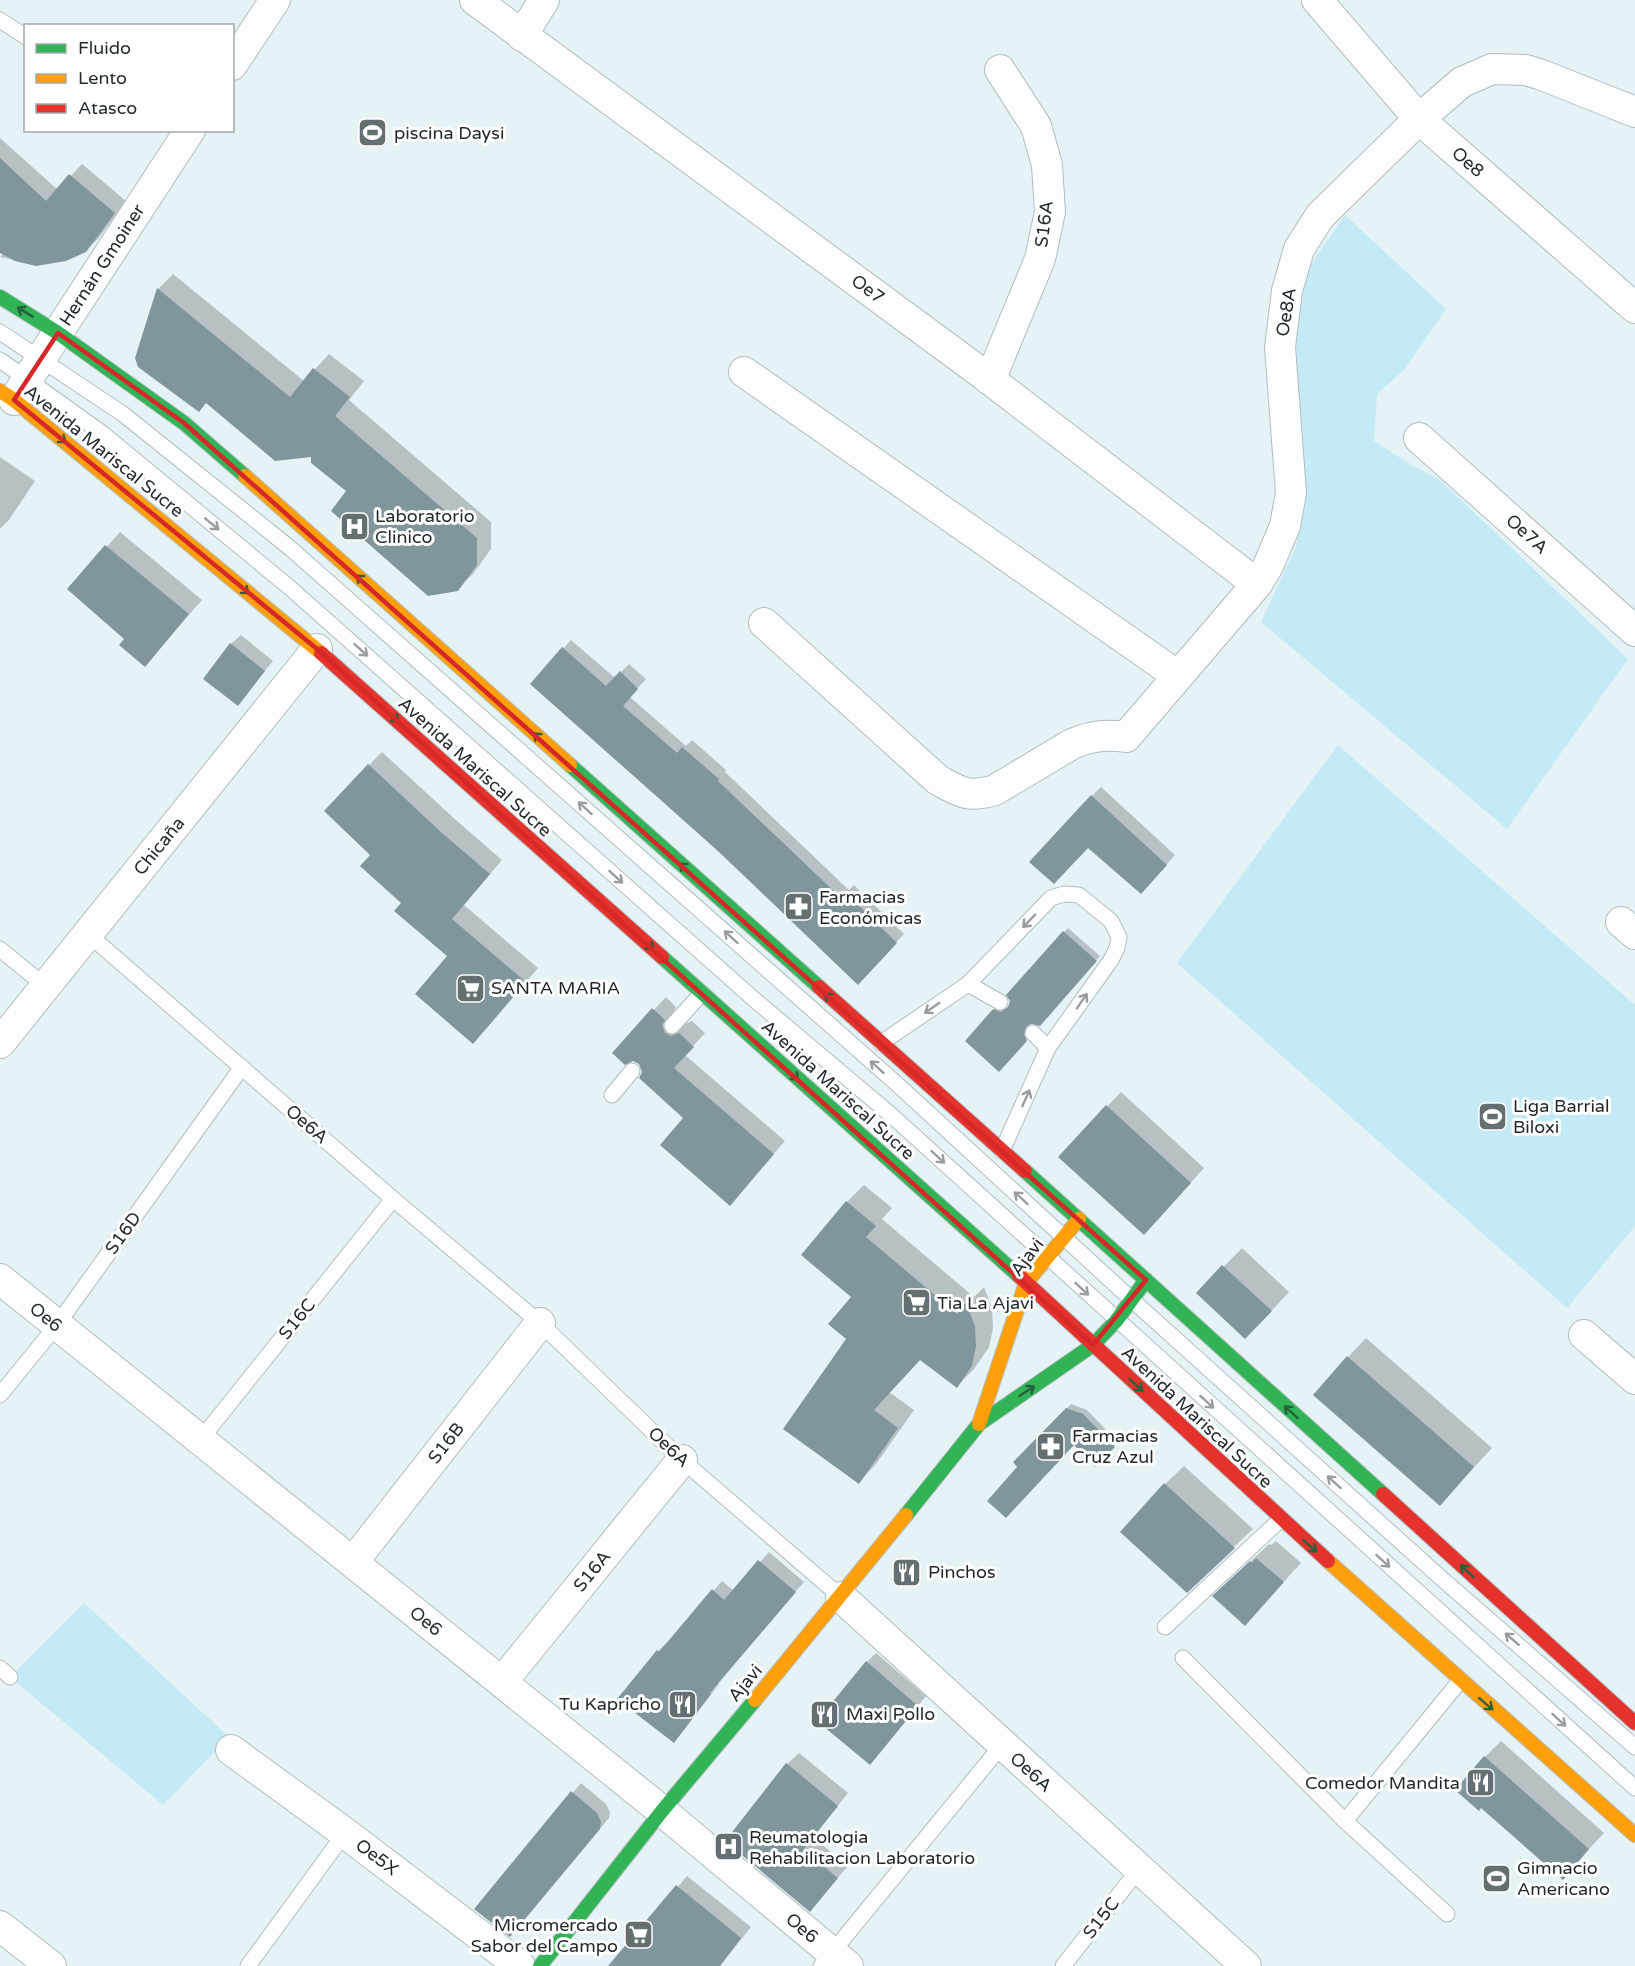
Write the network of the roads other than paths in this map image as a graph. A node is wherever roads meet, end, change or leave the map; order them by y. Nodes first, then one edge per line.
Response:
1 (275, 0) edge
2 (475, 0) edge
3 (544, 0) edge
4 (1317, 0) edge
5 (0, 20) edge
6 (522, 36) junction
7 (24, 37) edge
8 (234, 62) edge
9 (1000, 70) dead end
10 (1635, 112) edge
11 (1419, 119) junction
12 (189, 132) edge
13 (0, 297) edge
14 (1635, 308) edge
15 (0, 332) edge
16 (58, 333) junction
17 (0, 360) edge
18 (744, 372) dead end
19 (990, 380) junction
20 (21, 382) edge
21 (1419, 438) dead end
22 (1257, 584) junction
23 (764, 623) dead end
24 (1635, 631) edge
25 (317, 649) junction
26 (1178, 676) junction
27 (88, 933) junction
28 (0, 950) edge
29 (968, 984) junction
30 (45, 986) junction
31 (702, 993) junction
32 (1000, 1002) dead end
33 (672, 1026) dead end
34 (1033, 1033) dead end
35 (0, 1043) edge
36 (881, 1043) junction
37 (1048, 1048) junction
38 (242, 1067) junction
39 (632, 1071) dead end
40 (612, 1095) dead end
41 (1002, 1151) junction
42 (393, 1199) junction
43 (1078, 1219) junction
44 (1064, 1238) junction
45 (1048, 1257) junction
46 (0, 1280) edge
47 (1146, 1280) junction
48 (1026, 1283) junction
49 (1131, 1299) junction
50 (1116, 1321) junction
51 (540, 1323) junction
52 (57, 1325) junction
53 (1584, 1335) dead end
54 (1093, 1346) junction
55 (1635, 1379) edge
56 (0, 1395) edge
57 (979, 1424) junction
58 (201, 1439) junction
59 (682, 1460) junction
60 (1281, 1519) junction
61 (353, 1562) junction
62 (841, 1597) junction
63 (1165, 1627) dead end
64 (1183, 1658) dead end
65 (1460, 1681) junction
66 (502, 1682) junction
67 (1635, 1723) edge
68 (1002, 1745) junction
69 (1635, 1746) edge
70 (231, 1750) dead end
71 (1635, 1788) edge
72 (662, 1811) junction
73 (1345, 1821) junction
74 (345, 1833) junction
75 (1635, 1835) edge
76 (1139, 1869) junction
77 (1447, 1914) dead end
78 (0, 1926) edge
79 (834, 1962) edge
80 (51, 1966) edge
81 (248, 1966) edge
82 (520, 1966) edge
83 (540, 1966) edge
84 (1064, 1966) edge
85 (1246, 1966) edge

1 - 8 street
2 - 6 street, Oe7
3 - 6 street
4 - 11 street, Oe8
5 - 7 lane
6 - 19 street, Oe7
9 - 19 street, S16A
10 - 11 street, Oe8A
11 - 14 street, Oe8
11 - 22 street, Oe8A
12 - 16 street, Hernán Gmoiner
16 -> 13 main road
15 - 20 lane
16 - 20 street, Hernán Gmoiner
36 -> 16 main road
17 - 20 lane
18 - 26 street
19 - 22 street, Oe7
20 -> 25 main road, Avenida Mariscal Sucre
44 -> 20 lane
20 -> 45 lane
21 - 24 street, Oe7A
22 - 26 street, Oe8A
23 - 26 street, Oe8A
25 - 27 street, Chicaña
25 -> 31 main road, Avenida Mariscal Sucre
27 - 30 street, Chicaña
27 - 38 lane, Oe6A
28 - 30 lane
29 - 32 lane
29 -> 36 lane
37 -> 29 lane
30 - 35 street, Chicaña
31 - 33 lane
31 -> 48 main road, Avenida Mariscal Sucre
34 - 37 lane
36 - 41 main road
41 -> 37 lane
38 - 42 lane, Oe6A
38 - 52 lane, S16D
39 - 40 lane
41 - 43 main road
42 - 51 lane, Oe6A
42 - 58 lane, S16C
43 - 44 main road, Ajavi
43 - 47 main road
44 - 45 main road, Ajavi
44 - 49 lane
45 - 48 main road, Ajavi
45 -> 50 lane
46 - 52 street, Oe6
47 - 49 main road, Ajavi
67 -> 47 main road
48 - 54 main road, Avenida Mariscal Sucre
48 - 57 main road, Ajavi
49 - 50 main road, Ajavi
69 -> 49 lane
50 - 54 main road, Ajavi
50 -> 71 lane
51 - 59 lane, Oe6A
51 - 61 street, S16B
52 - 56 lane, S16D
52 - 58 street, Oe6
53 - 55 street
57 -> 54 main road, Ajavi
54 -> 60 main road, Avenida Mariscal Sucre
57 - 62 main road, Ajavi
58 - 61 street, Oe6
59 - 62 lane, Oe6A
59 - 66 street, S16A
60 - 63 lane
60 -> 65 main road, Avenida Mariscal Sucre
61 - 66 street, Oe6
62 - 68 street, Oe6A
62 - 72 main road, Ajavi
64 - 73 lane
65 - 73 lane
65 -> 75 main road, Avenida Mariscal Sucre
66 - 72 street, Oe6
68 - 76 street, Oe6A
68 - 79 lane
70 - 74 street, Oe5X
72 - 79 street, Oe6
72 - 83 main road, Ajavi
73 - 77 lane
74 - 81 lane
74 - 82 street, Oe5X
76 - 84 lane, S15C
76 - 85 street, Oe6A
78 - 80 street

